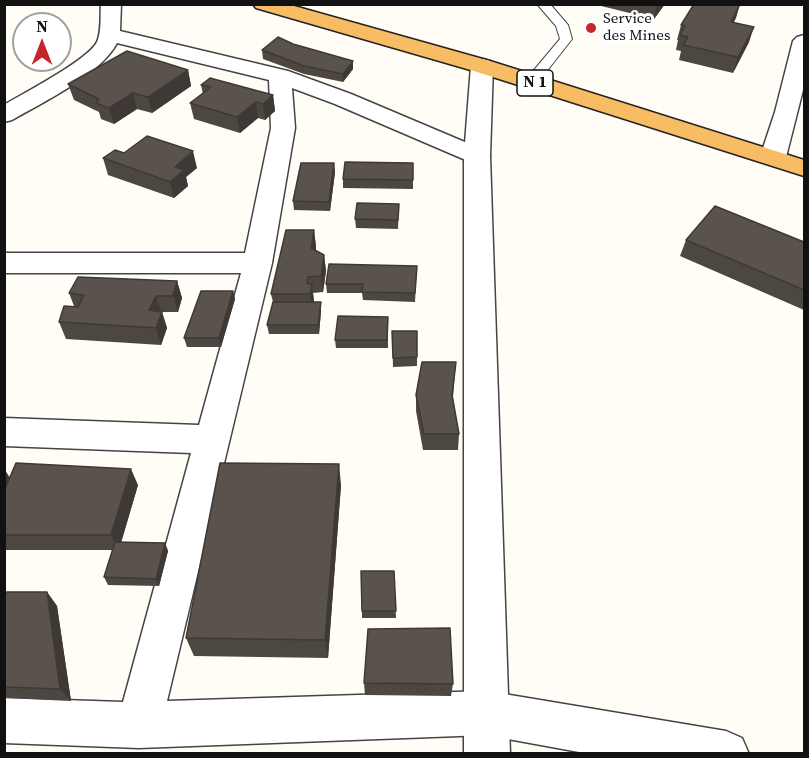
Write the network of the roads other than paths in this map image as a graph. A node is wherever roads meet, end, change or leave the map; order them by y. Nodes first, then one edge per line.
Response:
1 (111, 4) edge
2 (263, 4) edge
3 (543, 4) edge
4 (109, 35) junction
5 (804, 41) edge
6 (482, 66) junction
7 (280, 76) junction
8 (531, 82) junction
9 (4, 115) edge
10 (796, 115) edge
11 (477, 156) junction
12 (772, 157) junction
13 (804, 168) edge
14 (4, 263) edge
15 (258, 263) junction
16 (4, 432) edge
17 (212, 440) junction
18 (4, 720) edge
19 (139, 725) junction
20 (487, 733) edge
21 (726, 753) edge

1 - 4 street
2 - 6 highway, N 1
3 - 8 lane
4 - 7 street
4 - 9 street
5 - 10 street
6 - 8 highway, N 1
6 - 11 street
7 - 11 street
7 - 15 street
8 - 12 highway, N 1
10 - 12 street
11 - 20 street
12 - 13 highway, N 1
14 - 15 street
15 - 17 street
16 - 17 street
17 - 19 street
18 - 19 street
19 - 20 street
20 - 21 street

